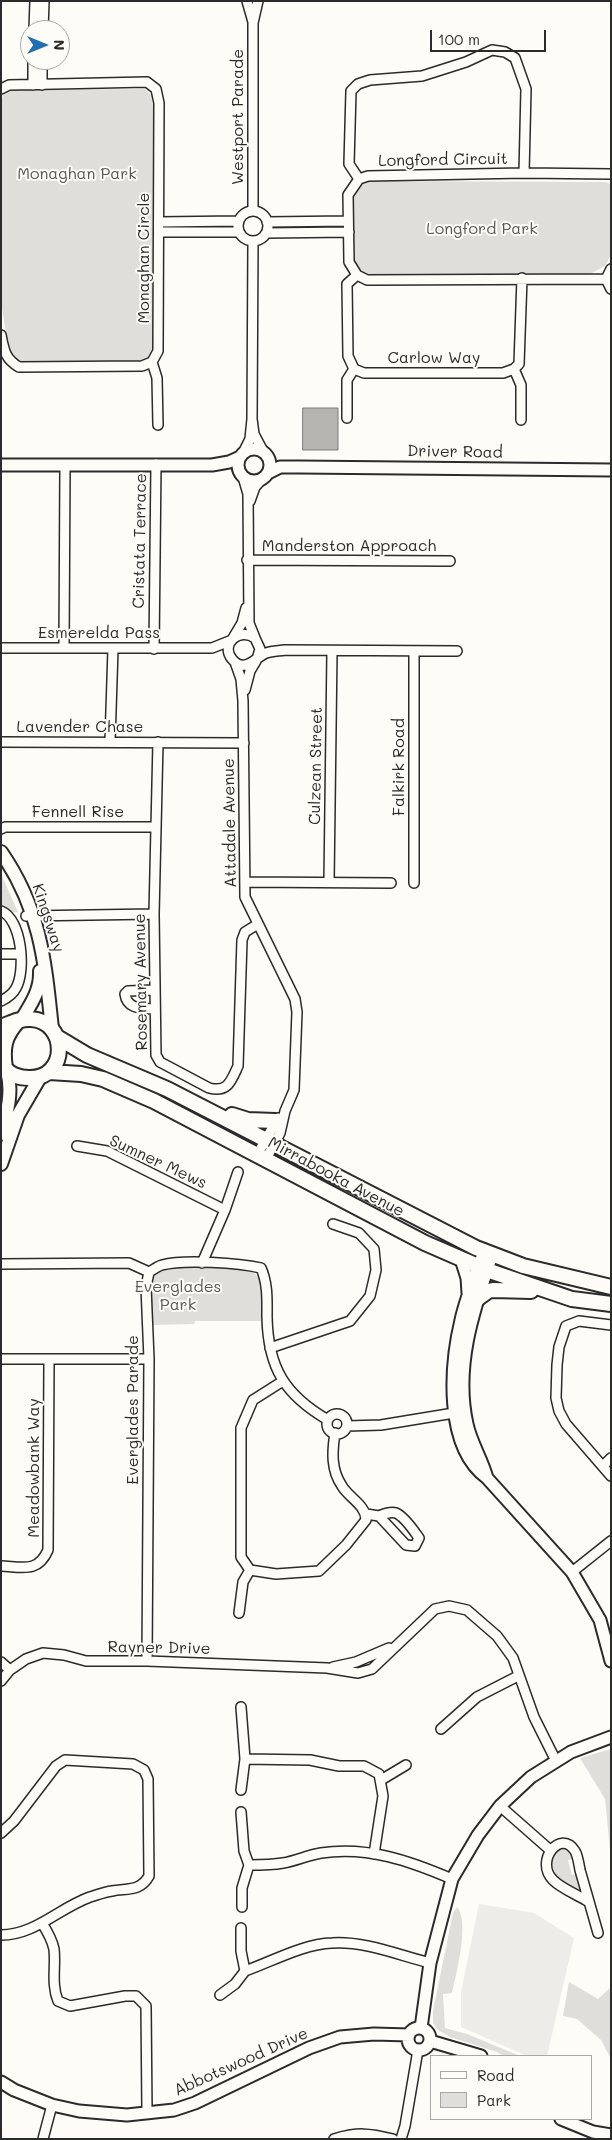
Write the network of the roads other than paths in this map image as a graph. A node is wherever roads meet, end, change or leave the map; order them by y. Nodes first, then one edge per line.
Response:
1 (34, 1) edge
2 (44, 1) edge
3 (247, 1) edge
4 (258, 1) edge
5 (34, 20) edge
6 (43, 20) edge
7 (253, 23) junction
8 (35, 70) edge
9 (40, 70) edge
10 (37, 85) junction
11 (1, 89) edge
12 (524, 173) junction
13 (611, 174) edge
14 (359, 179) junction
15 (253, 211) junction
16 (239, 221) junction
17 (348, 221) junction
18 (159, 222) junction
19 (268, 222) junction
20 (159, 232) junction
21 (239, 232) junction
22 (349, 232) junction
23 (267, 233) junction
24 (252, 241) junction
25 (611, 270) edge
26 (357, 275) junction
27 (522, 278) junction
28 (606, 279) junction
29 (611, 289) edge
30 (1, 335) edge
31 (152, 362) junction
32 (354, 369) junction
33 (514, 369) junction
34 (347, 418) dead end
35 (252, 419) junction
36 (521, 420) dead end
37 (158, 425) dead end
38 (265, 453) junction
39 (242, 455) junction
40 (156, 464) junction
41 (1, 465) edge
42 (65, 465) junction
43 (212, 465) junction
44 (299, 466) junction
45 (611, 470) edge
46 (266, 475) junction
47 (243, 476) junction
48 (247, 510) junction
49 (247, 560) junction
50 (450, 561) dead end
51 (248, 601) junction
52 (256, 638) junction
53 (232, 639) junction
54 (1, 648) edge
55 (64, 648) junction
56 (196, 648) junction
57 (113, 649) junction
58 (154, 649) junction
59 (286, 650) junction
60 (332, 651) junction
61 (414, 651) junction
62 (457, 651) dead end
63 (232, 659) junction
64 (257, 660) junction
65 (243, 702) junction
66 (110, 741) junction
67 (1, 742) edge
68 (158, 742) junction
69 (244, 743) junction
70 (155, 827) junction
71 (1, 829) edge
72 (1, 852) edge
73 (1, 864) edge
74 (245, 882) junction
75 (329, 882) junction
76 (390, 882) dead end
77 (414, 883) dead end
78 (1, 911) edge
79 (154, 914) junction
80 (29, 916) junction
81 (258, 924) junction
82 (1, 954) edge
83 (22, 954) junction
84 (155, 990) junction
85 (1, 1001) edge
86 (155, 1009) junction
87 (20, 1020) junction
88 (1, 1027) edge
89 (55, 1033) junction
90 (4, 1068) edge
91 (44, 1076) junction
92 (197, 1105) junction
93 (285, 1111) junction
94 (275, 1121) junction
95 (1, 1134) edge
96 (270, 1142) junction
97 (77, 1146) dead end
98 (261, 1157) junction
99 (1, 1164) edge
100 (238, 1172) dead end
101 (225, 1210) junction
102 (333, 1224) dead end
103 (488, 1254) junction
104 (461, 1259) junction
105 (202, 1263) junction
106 (1, 1264) edge
107 (483, 1268) junction
108 (149, 1272) junction
109 (611, 1287) edge
110 (551, 1292) junction
111 (473, 1298) junction
112 (611, 1304) edge
113 (611, 1326) edge
114 (270, 1348) junction
115 (1, 1359) edge
116 (148, 1359) junction
117 (49, 1360) junction
118 (282, 1381) junction
119 (460, 1412) junction
120 (328, 1420) junction
121 (347, 1426) junction
122 (335, 1433) junction
123 (611, 1458) edge
124 (603, 1466) junction
125 (611, 1476) edge
126 (366, 1514) junction
127 (379, 1516) dead end
128 (611, 1541) edge
129 (1, 1566) edge
130 (250, 1570) junction
131 (572, 1572) junction
132 (239, 1613) dead end
133 (608, 1641) edge
134 (147, 1661) junction
135 (611, 1661) edge
136 (1, 1662) edge
137 (10, 1670) junction
138 (518, 1676) junction
139 (1, 1681) edge
140 (241, 1707) dead end
141 (441, 1729) dead end
142 (611, 1737) edge
143 (245, 1759) junction
144 (556, 1761) junction
145 (406, 1765) dead end
146 (381, 1780) junction
147 (242, 1790) dead end
148 (500, 1806) junction
149 (242, 1812) dead end
150 (1, 1833) edge
151 (550, 1850) junction
152 (374, 1854) junction
153 (248, 1866) junction
154 (452, 1879) junction
155 (589, 1902) junction
156 (242, 1907) dead end
157 (42, 1923) junction
158 (242, 1928) dead end
159 (598, 1933) dead end
160 (1, 1935) edge
161 (430, 1963) junction
162 (245, 1971) junction
163 (220, 1995) dead end
164 (421, 2028) junction
165 (409, 2035) junction
166 (430, 2041) junction
167 (418, 2050) junction
168 (478, 2055) edge
169 (1, 2082) edge
170 (52, 2105) junction
171 (147, 2112) junction
172 (563, 2120) edge
173 (611, 2135) edge
174 (43, 2139) edge
175 (334, 2139) edge
176 (393, 2139) edge
177 (402, 2139) edge

1 - 5 street
2 - 6 street
3 - 7 street, Westport Parade
4 - 7 street, Westport Parade
7 - 15 street, Westport Parade
8 - 10 street
9 - 10 street
10 - 11 street, Monaghan Circle
10 - 18 street, Monaghan Circle
12 - 13 street, Longford Circuit
12 - 14 street, Longford Circuit
12 - 14 street
14 - 17 street, Longford Circuit
15 - 16 street
15 - 19 street
16 - 18 street
16 - 21 street
17 - 19 street
17 - 22 street, Longford Circuit
18 - 20 street, Monaghan Circle
19 - 23 street
20 - 21 street
20 - 31 street, Monaghan Circle
21 - 24 street
22 - 23 street
22 - 26 street, Longford Circuit
23 - 24 street
24 - 35 street
25 - 28 street
26 - 27 street
26 - 32 street
27 - 28 street
27 - 33 street
28 - 29 street
30 - 31 street
31 - 37 street, Monaghan Circle
32 - 33 street, Carlow Way
32 - 34 street
33 - 36 street
35 - 38 street
35 - 39 street
38 - 39 street
38 - 44 street, Driver Road
38 - 46 street
39 - 43 street
39 - 47 street
40 - 42 street
40 - 43 street
40 - 58 street, Cristata Terrace
41 - 42 street
42 - 55 street
43 - 47 street
44 - 45 street, Driver Road
44 - 46 street, Driver Road
46 - 47 street
46 - 48 street
47 - 48 street
48 - 49 street
49 - 50 street, Manderston Approach
49 - 51 street
51 - 52 street
51 - 53 street
52 - 53 street
52 - 59 street
52 - 64 street
53 - 56 street, Esmerelda Pass
53 - 63 street
54 - 55 street, Esmerelda Pass
55 - 57 street, Esmerelda Pass
56 - 58 street, Esmerelda Pass
56 - 63 street, Esmerelda Pass
57 - 58 street, Esmerelda Pass
57 - 66 street
59 - 60 street
59 - 64 street
60 - 61 street
60 - 75 street, Culzean Street
61 - 62 street
61 - 77 street, Falkirk Road
63 - 64 street
63 - 65 street, Attadale Avenue
64 - 65 street, Attadale Avenue
65 - 69 street, Attadale Avenue
66 - 67 street, Lavender Chase
66 - 68 street, Lavender Chase
68 - 69 street, Lavender Chase
68 - 70 street, Rosemary Avenue
69 - 74 street, Attadale Avenue
70 - 71 street, Fennell Rise
70 - 79 street, Rosemary Avenue
72 - 80 main road, Kingsway
73 - 80 main road, Kingsway
74 - 75 street
74 - 81 street, Attadale Avenue
75 - 76 street
78 - 83 street
79 - 80 street
79 - 84 street, Rosemary Avenue
80 - 87 main road, Kingsway
80 - 89 main road, Kingsway
81 - 86 street, Rosemary Avenue
81 - 93 street, Attadale Avenue
82 - 83 street
83 - 85 street
84 - 86 street, Rosemary Avenue
84 - 86 street
87 - 88 main road
87 - 89 main road
87 - 90 main road
89 - 91 main road
89 - 92 main road, Mirrabooka Avenue
90 - 91 main road
90 - 95 main road
91 - 98 main road, Mirrabooka Avenue
91 - 99 main road
92 - 94 main road
92 - 96 main road, Mirrabooka Avenue
93 - 94 street, Attadale Avenue
93 - 96 street, Attadale Avenue
94 - 96 street, Attadale Avenue
96 - 98 street, Attadale Avenue
96 - 103 main road, Mirrabooka Avenue
97 - 101 street, Sumner Mews
98 - 104 main road, Mirrabooka Avenue
100 - 101 street
101 - 105 street
102 - 114 street
103 - 107 street
103 - 109 main road, Mirrabooka Avenue
104 - 107 main road, Mirrabooka Avenue
104 - 111 street
105 - 108 street
105 - 114 street
106 - 108 street
107 - 110 main road, Mirrabooka Avenue
107 - 111 street
108 - 116 street, Everglades Parade
110 - 111 main road
110 - 112 main road, Mirrabooka Avenue
111 - 119 street
113 - 124 street
114 - 118 street
115 - 117 street
116 - 117 street
116 - 134 street, Everglades Parade
117 - 129 street, Meadowbank Way
118 - 120 street
118 - 130 street
119 - 121 street
119 - 131 street
120 - 121 street
120 - 122 street
121 - 122 street
122 - 126 street
123 - 124 street
124 - 125 street
126 - 127 street
126 - 130 street
128 - 131 street
130 - 132 street
131 - 133 street
133 - 135 street
134 - 137 street, Rayner Drive
134 - 138 street, Rayner Drive
136 - 137 street
137 - 139 street, Rayner Drive
138 - 141 street
138 - 144 street, Rayner Drive
140 - 143 street
142 - 144 street
143 - 146 street
143 - 147 street
144 - 148 street
145 - 146 street
146 - 152 street
148 - 151 street
148 - 154 street
149 - 153 street
150 - 157 street
151 - 155 street
151 - 155 street
152 - 153 street
152 - 154 street
153 - 156 street
154 - 161 street
155 - 159 street
157 - 160 street
157 - 171 street
158 - 162 street
161 - 162 street
161 - 164 street
162 - 163 street
164 - 165 street
164 - 166 street
165 - 167 street
165 - 171 street, Abbotswood Drive
166 - 167 street
166 - 168 street
167 - 177 street
169 - 170 street, Abbotswood Drive
170 - 171 street, Abbotswood Drive
170 - 174 street
172 - 173 street
175 - 176 street

